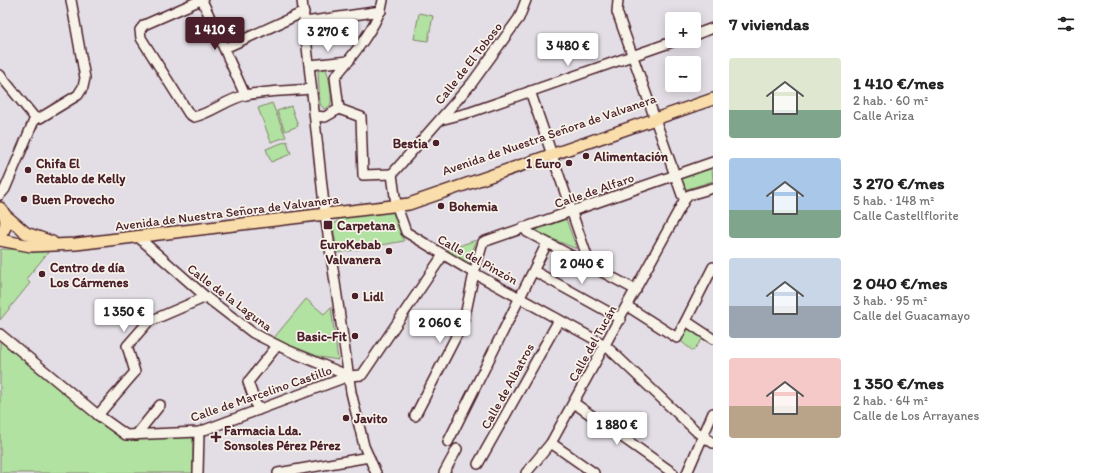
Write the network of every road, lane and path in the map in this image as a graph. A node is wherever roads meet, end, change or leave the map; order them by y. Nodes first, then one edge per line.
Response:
1 (71, 0) edge
2 (202, 0) edge
3 (302, 0) edge
4 (383, 0) edge
5 (526, 0) edge
6 (618, 0) edge
7 (381, 11) junction
8 (304, 12) junction
9 (305, 22) junction
10 (713, 28) edge
11 (701, 32) edge
12 (665, 45) edge
13 (225, 48) junction
14 (633, 56) junction
15 (349, 61) junction
16 (329, 63) junction
17 (310, 65) junction
18 (0, 76) edge
19 (335, 78) junction
20 (311, 89) junction
21 (530, 91) junction
22 (713, 93) edge
23 (245, 95) junction
24 (713, 100) edge
25 (457, 102) junction
26 (338, 109) junction
27 (471, 112) junction
28 (315, 116) junction
29 (655, 116) junction
30 (35, 118) junction
31 (440, 120) junction
32 (551, 152) junction
33 (713, 162) edge
34 (392, 174) junction
35 (675, 176) junction
36 (713, 188) edge
37 (0, 195) edge
38 (685, 199) junction
39 (396, 204) junction
40 (3, 212) edge
41 (570, 212) junction
42 (325, 214) junction
43 (524, 228) junction
44 (0, 235) edge
45 (138, 237) junction
46 (0, 240) edge
47 (547, 243) junction
48 (60, 244) junction
49 (443, 255) junction
50 (590, 265) junction
51 (713, 267) edge
52 (534, 271) junction
53 (474, 273) junction
54 (636, 290) junction
55 (206, 297) junction
56 (521, 298) junction
57 (627, 306) junction
58 (620, 318) junction
59 (559, 320) junction
60 (686, 320) junction
61 (0, 334) edge
62 (713, 339) edge
63 (605, 345) junction
64 (277, 346) junction
65 (349, 376) junction
66 (574, 403) junction
67 (160, 405) dead end
68 (258, 410) junction
69 (713, 413) edge
70 (98, 415) junction
71 (415, 416) dead end
72 (198, 432) junction
73 (136, 435) junction
74 (703, 436) junction
75 (448, 442) dead end
76 (551, 443) junction
77 (713, 443) edge
78 (457, 450) dead end
79 (369, 457) junction
80 (478, 464) dead end
81 (198, 473) edge
82 (278, 473) edge
83 (376, 473) edge
84 (444, 473) edge
85 (526, 473) edge
86 (594, 473) edge
87 (673, 473) edge
88 (687, 473) edge

1 - 30 street
2 - 13 street
2 - 23 street
3 - 8 street
4 - 7 street
5 - 25 street, Calle de El Toboso
6 - 14 street
7 - 9 street
7 - 15 street
8 - 9 street
8 - 13 street
9 - 17 street
10 - 11 street
12 - 14 street
13 - 23 street
14 - 21 street
14 - 29 street
15 - 16 street
15 - 19 street
16 - 17 street
16 - 19 street
17 - 20 street
18 - 30 street
19 - 26 street
20 - 23 street
20 - 28 street
21 - 27 street
21 - 32 street
22 - 29 main road, Avenida de Nuestra Señora de Valvanera
24 - 29 main road, Avenida de Nuestra Señora de Valvanera
25 - 27 street
25 - 31 street, Calle de El Toboso
26 - 28 street
26 - 34 street
27 - 31 street
28 - 42 street
29 - 32 main road, Avenida de Nuestra Señora de Valvanera
29 - 35 street
30 - 37 street
31 - 34 street, Calle de El Toboso
32 - 39 main road, Avenida de Nuestra Señora de Valvanera
32 - 41 street
33 - 35 street, Calle de Alfaro
34 - 39 street, Calle del Pinzón
35 - 38 street
35 - 41 street, Calle de Alfaro
36 - 38 street
38 - 54 street, Calle del Tucán
39 - 42 main road, Avenida de Nuestra Señora de Valvanera
39 - 49 street, Calle del Pinzón
40 - 44 main road
40 - 48 main road, Avenida de Nuestra Señora de Valvanera
41 - 43 street, Calle de Alfaro
41 - 50 street
42 - 45 main road, Avenida de Nuestra Señora de Valvanera
42 - 65 street
43 - 47 street
43 - 53 street, Calle de Alfaro
45 - 48 main road, Avenida de Nuestra Señora de Valvanera
45 - 55 street, Calle de la Laguna
46 - 48 main road, Avenida de Nuestra Señora de Valvanera
47 - 50 street
47 - 52 street
49 - 53 street, Calle del Pinzón
49 - 65 street, Calle de la Laguna
50 - 54 street
51 - 60 street
52 - 56 street
52 - 58 street
53 - 56 street, Calle del Pinzón
53 - 71 street
54 - 57 street, Calle del Tucán
55 - 64 street, Calle de la Laguna
55 - 70 street
56 - 59 street, Calle del Pinzón
56 - 75 street
57 - 58 street, Calle del Tucán
57 - 60 street
58 - 63 street, Calle del Tucán
59 - 63 street, Calle del Pinzón
59 - 80 street, Calle de Albatros
60 - 62 street
61 - 70 street, Calle de Marcelino Castillo
63 - 66 street, Calle del Tucán
63 - 74 street, Calle del Pinzón
64 - 65 street, Calle de la Laguna
64 - 68 street
65 - 68 street, Calle de Marcelino Castillo
65 - 79 street
66 - 76 street, Calle del Tucán
66 - 87 street
67 - 73 street
68 - 72 street, Calle de Marcelino Castillo
69 - 74 street
70 - 73 street, Calle de Marcelino Castillo
72 - 73 street, Calle de Marcelino Castillo
72 - 81 street
74 - 77 street, Calle del Pinzón
74 - 88 street
76 - 85 street, Calle del Tucán
76 - 86 street
78 - 84 street
79 - 82 street
79 - 83 street

